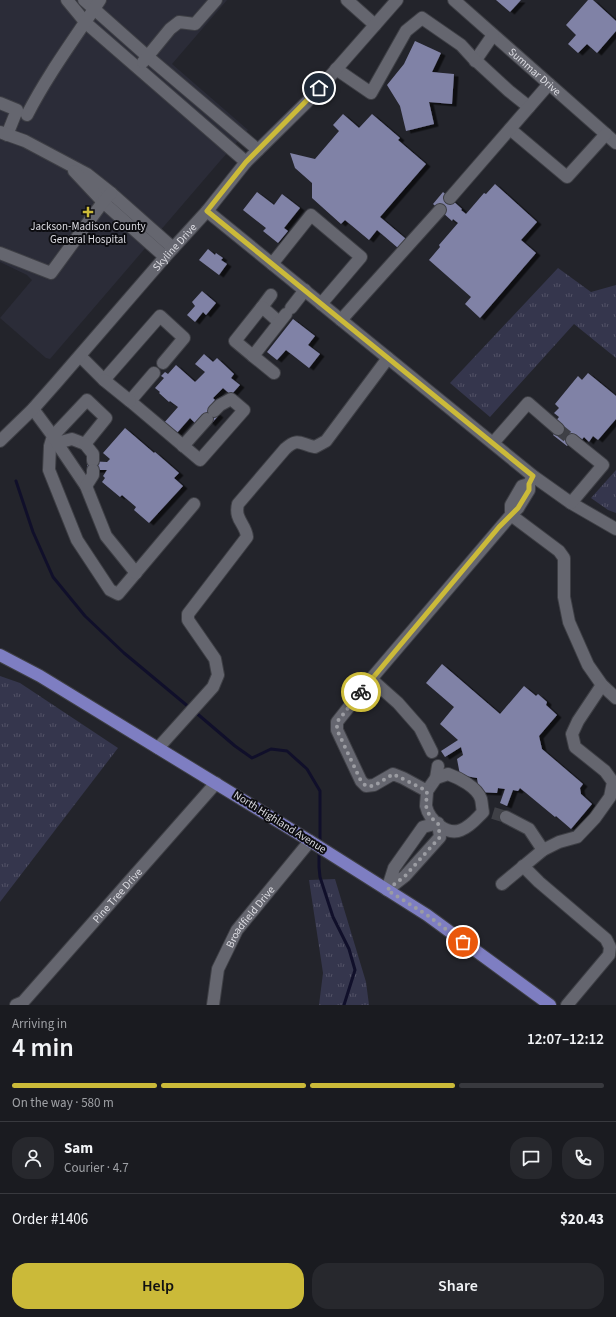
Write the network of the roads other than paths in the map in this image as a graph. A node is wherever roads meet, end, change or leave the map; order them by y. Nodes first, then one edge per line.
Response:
1 (67, 0) edge
2 (84, 0) edge
3 (216, 0) edge
4 (347, 0) edge
5 (397, 0) edge
6 (454, 0) edge
7 (97, 5) edge
8 (86, 23) junction
9 (375, 25) junction
10 (493, 35) junction
11 (147, 56) junction
12 (475, 61) junction
13 (138, 67) junction
14 (336, 69) junction
15 (549, 84) junction
16 (0, 103) edge
17 (529, 107) junction
18 (27, 115) dead end
19 (510, 129) junction
20 (3, 133) edge
21 (606, 134) junction
22 (616, 144) edge
23 (258, 150) junction
24 (246, 162) junction
25 (107, 197) junction
26 (450, 198) dead end
27 (440, 210) dead end
28 (207, 211) junction
29 (0, 253) edge
30 (169, 253) junction
31 (272, 264) junction
32 (305, 290) junction
33 (272, 295) dead end
34 (322, 304) junction
35 (262, 307) junction
36 (285, 314) junction
37 (341, 320) junction
38 (80, 356) junction
39 (253, 356) junction
40 (388, 358) junction
41 (163, 363) dead end
42 (154, 372) dead end
43 (274, 373) dead end
44 (104, 380) junction
45 (130, 401) junction
46 (33, 409) junction
47 (558, 428) tunnel mouth
48 (55, 440) junction
49 (572, 440) tunnel mouth
50 (0, 441) edge
51 (84, 444) junction
52 (493, 444) junction
53 (183, 446) junction
54 (531, 480) junction
55 (86, 486) junction
56 (571, 503) junction
57 (194, 504) dead end
58 (511, 515) junction
59 (616, 529) edge
60 (136, 573) junction
61 (0, 655) edge
62 (370, 679) junction
63 (602, 685) junction
64 (616, 698) edge
65 (158, 748) junction
66 (432, 752) dead end
67 (216, 783) junction
68 (427, 791) junction
69 (506, 817) tunnel mouth
70 (438, 823) junction
71 (310, 840) junction
72 (543, 850) junction
73 (523, 866) junction
74 (502, 884) dead end
75 (387, 890) junction
76 (16, 1005) edge
77 (213, 1005) edge
78 (550, 1005) edge
79 (568, 1005) edge

1 - 8 street
2 - 7 street
3 - 11 street
4 - 9 street
5 - 9 street, Skyline Drive
6 - 10 street, Summar Drive
7 - 8 street
7 - 11 street
8 - 13 street
8 - 18 street
9 - 14 street, Skyline Drive
10 - 12 street
10 - 15 street, Summar Drive
11 - 13 street
11 - 23 street
12 - 14 street
12 - 17 street
13 - 24 street
14 - 23 street, Skyline Drive
15 - 17 street
15 - 21 street, Summar Drive
16 - 20 street
17 - 19 street
19 - 21 street
19 - 26 street
20 - 25 street
21 - 22 street, Summar Drive
23 - 24 street, Skyline Drive
24 - 28 street, Skyline Drive
25 - 29 street
25 - 30 street
27 - 37 street
28 - 30 street, Skyline Drive
28 - 31 street
30 - 38 street, Skyline Drive
31 - 32 street
31 - 34 street
32 - 34 street
32 - 36 street
33 - 35 street
34 - 37 street
35 - 36 street
35 - 39 street
36 - 39 street
37 - 40 street
38 - 44 street
38 - 46 street, Skyline Drive
39 - 43 street
40 - 52 street
40 - 65 street
41 - 44 street
42 - 45 street
44 - 45 street
45 - 53 street
46 - 48 street
46 - 50 street, Skyline Drive
47 - 52 street
48 - 51 street
48 - 51 street
48 - 55 street
48 - 60 street
49 - 56 street
51 - 55 street
52 - 54 street
53 - 53 street
54 - 56 street
54 - 58 street
55 - 60 street
56 - 59 street
57 - 60 street
58 - 62 street
58 - 63 street
61 - 65 main road, North Highland Avenue
62 - 66 street
62 - 68 street
63 - 64 street
63 - 72 street
65 - 67 main road, North Highland Avenue
67 - 71 main road, North Highland Avenue
67 - 76 street, Pine Tree Drive
68 - 70 street
68 - 70 street
69 - 72 street
70 - 75 street
70 - 75 street
71 - 75 main road, North Highland Avenue
71 - 77 street, Broadfield Drive
72 - 73 street
73 - 74 street
73 - 79 street
75 - 78 main road, North Highland Avenue

